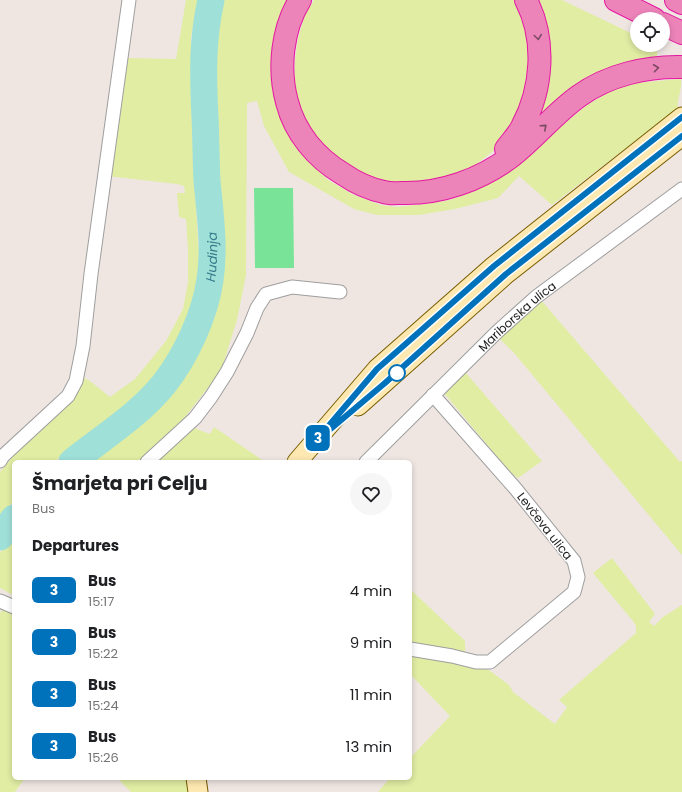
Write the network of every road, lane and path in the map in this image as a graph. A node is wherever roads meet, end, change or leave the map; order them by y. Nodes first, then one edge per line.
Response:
1 (129, 0) edge
2 (300, 0) edge
3 (526, 0) edge
4 (616, 0) edge
5 (676, 0) edge
6 (682, 3) edge
7 (640, 12) edge
8 (670, 27) edge
9 (682, 33) edge
10 (682, 66) edge
11 (682, 117) edge
12 (682, 136) edge
13 (480, 176) junction
14 (682, 189) edge
15 (340, 292) dead end
16 (434, 395) junction
17 (305, 456) edge
18 (149, 460) edge
19 (368, 460) edge
20 (0, 461) edge
21 (0, 601) edge
22 (12, 606) edge
23 (412, 649) edge
24 (196, 780) edge
25 (198, 792) edge

1 - 20 street
2 - 13 highway
3 -> 13 highway
4 - 7 highway
5 - 6 highway
8 - 9 highway
13 -> 10 highway
11 - 17 main road
12 - 17 main road
14 - 16 street, Mariborska ulica
15 - 18 street
16 - 19 street, Mariborska ulica
16 - 23 street, Levčeva ulica
21 - 22 street
24 - 25 main road

